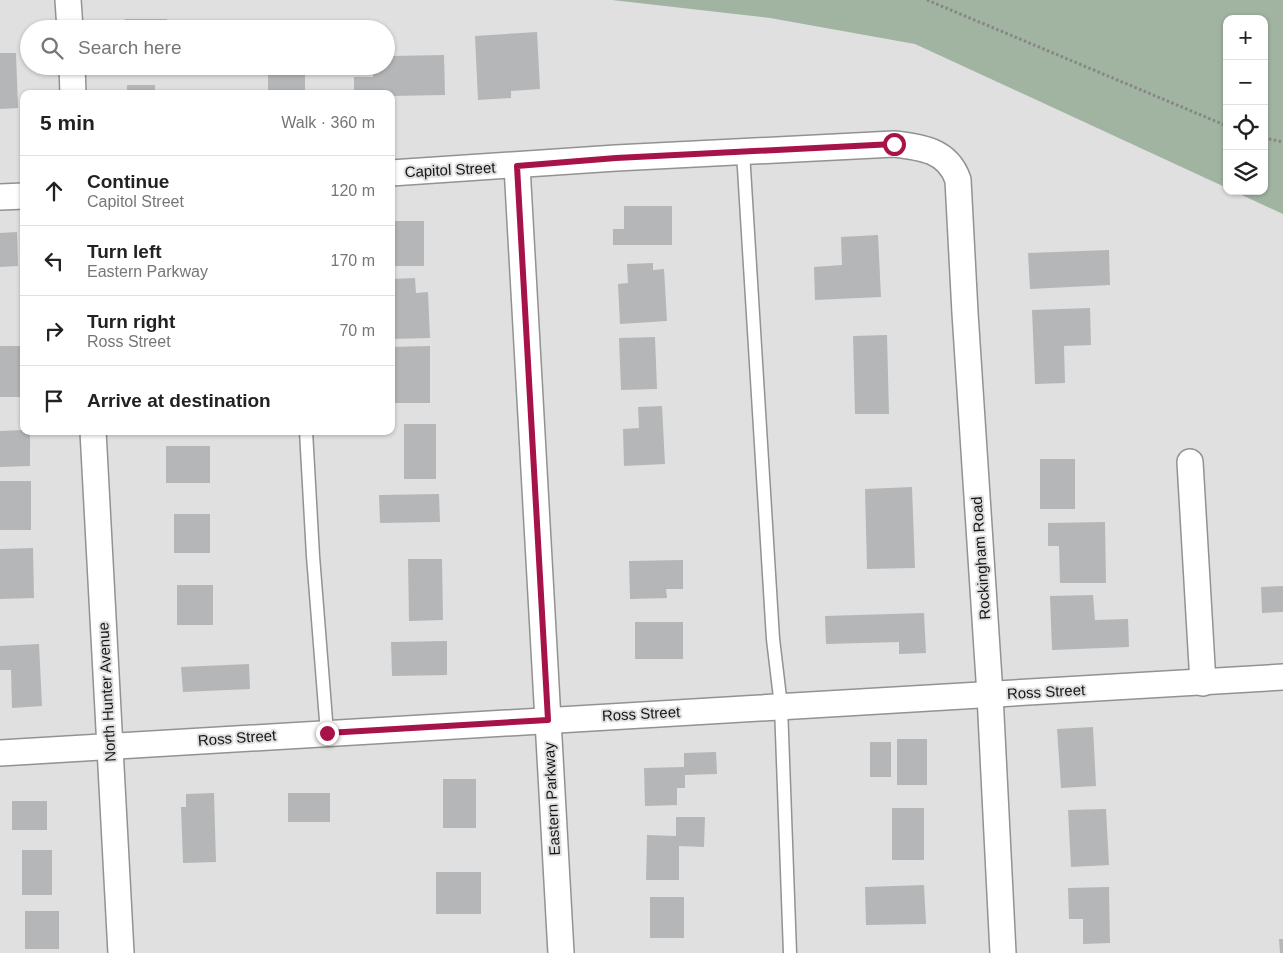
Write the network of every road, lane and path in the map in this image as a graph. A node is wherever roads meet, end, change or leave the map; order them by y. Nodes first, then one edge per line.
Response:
1 (68, 0) edge
2 (927, 0) edge
3 (69, 20) edge
4 (72, 75) edge
5 (73, 90) edge
6 (1223, 124) edge
7 (1268, 139) edge
8 (1283, 142) edge
9 (743, 152) junction
10 (517, 166) junction
11 (951, 166) joint
12 (395, 174) edge
13 (20, 196) edge
14 (0, 197) edge
15 (93, 435) edge
16 (306, 435) edge
17 (1190, 462) dead end
18 (1283, 677) edge
19 (1203, 683) junction
20 (990, 695) junction
21 (781, 706) junction
22 (548, 720) junction
23 (327, 733) junction
24 (110, 746) junction
25 (0, 753) edge
26 (121, 953) edge
27 (561, 953) edge
28 (790, 953) edge
29 (1003, 953) edge

1 - 3 street
2 - 6 path
4 - 5 street
7 - 8 path
9 - 10 street, Capitol Street
9 - 11 street, Capitol Street
9 - 21 lane
10 - 12 street, Capitol Street
10 - 22 street, Eastern Parkway
11 - 20 street, Rockingham Road
13 - 14 street
15 - 24 street, North Hunter Avenue
16 - 23 lane
17 - 19 street
18 - 19 street, Ross Street
19 - 20 street, Ross Street
20 - 21 street, Ross Street
20 - 29 street, Rockingham Road
21 - 22 street, Ross Street
21 - 28 lane
22 - 23 street, Ross Street
22 - 27 street, Eastern Parkway
23 - 24 street, Ross Street
24 - 25 street, Ross Street
24 - 26 street, North Hunter Avenue

